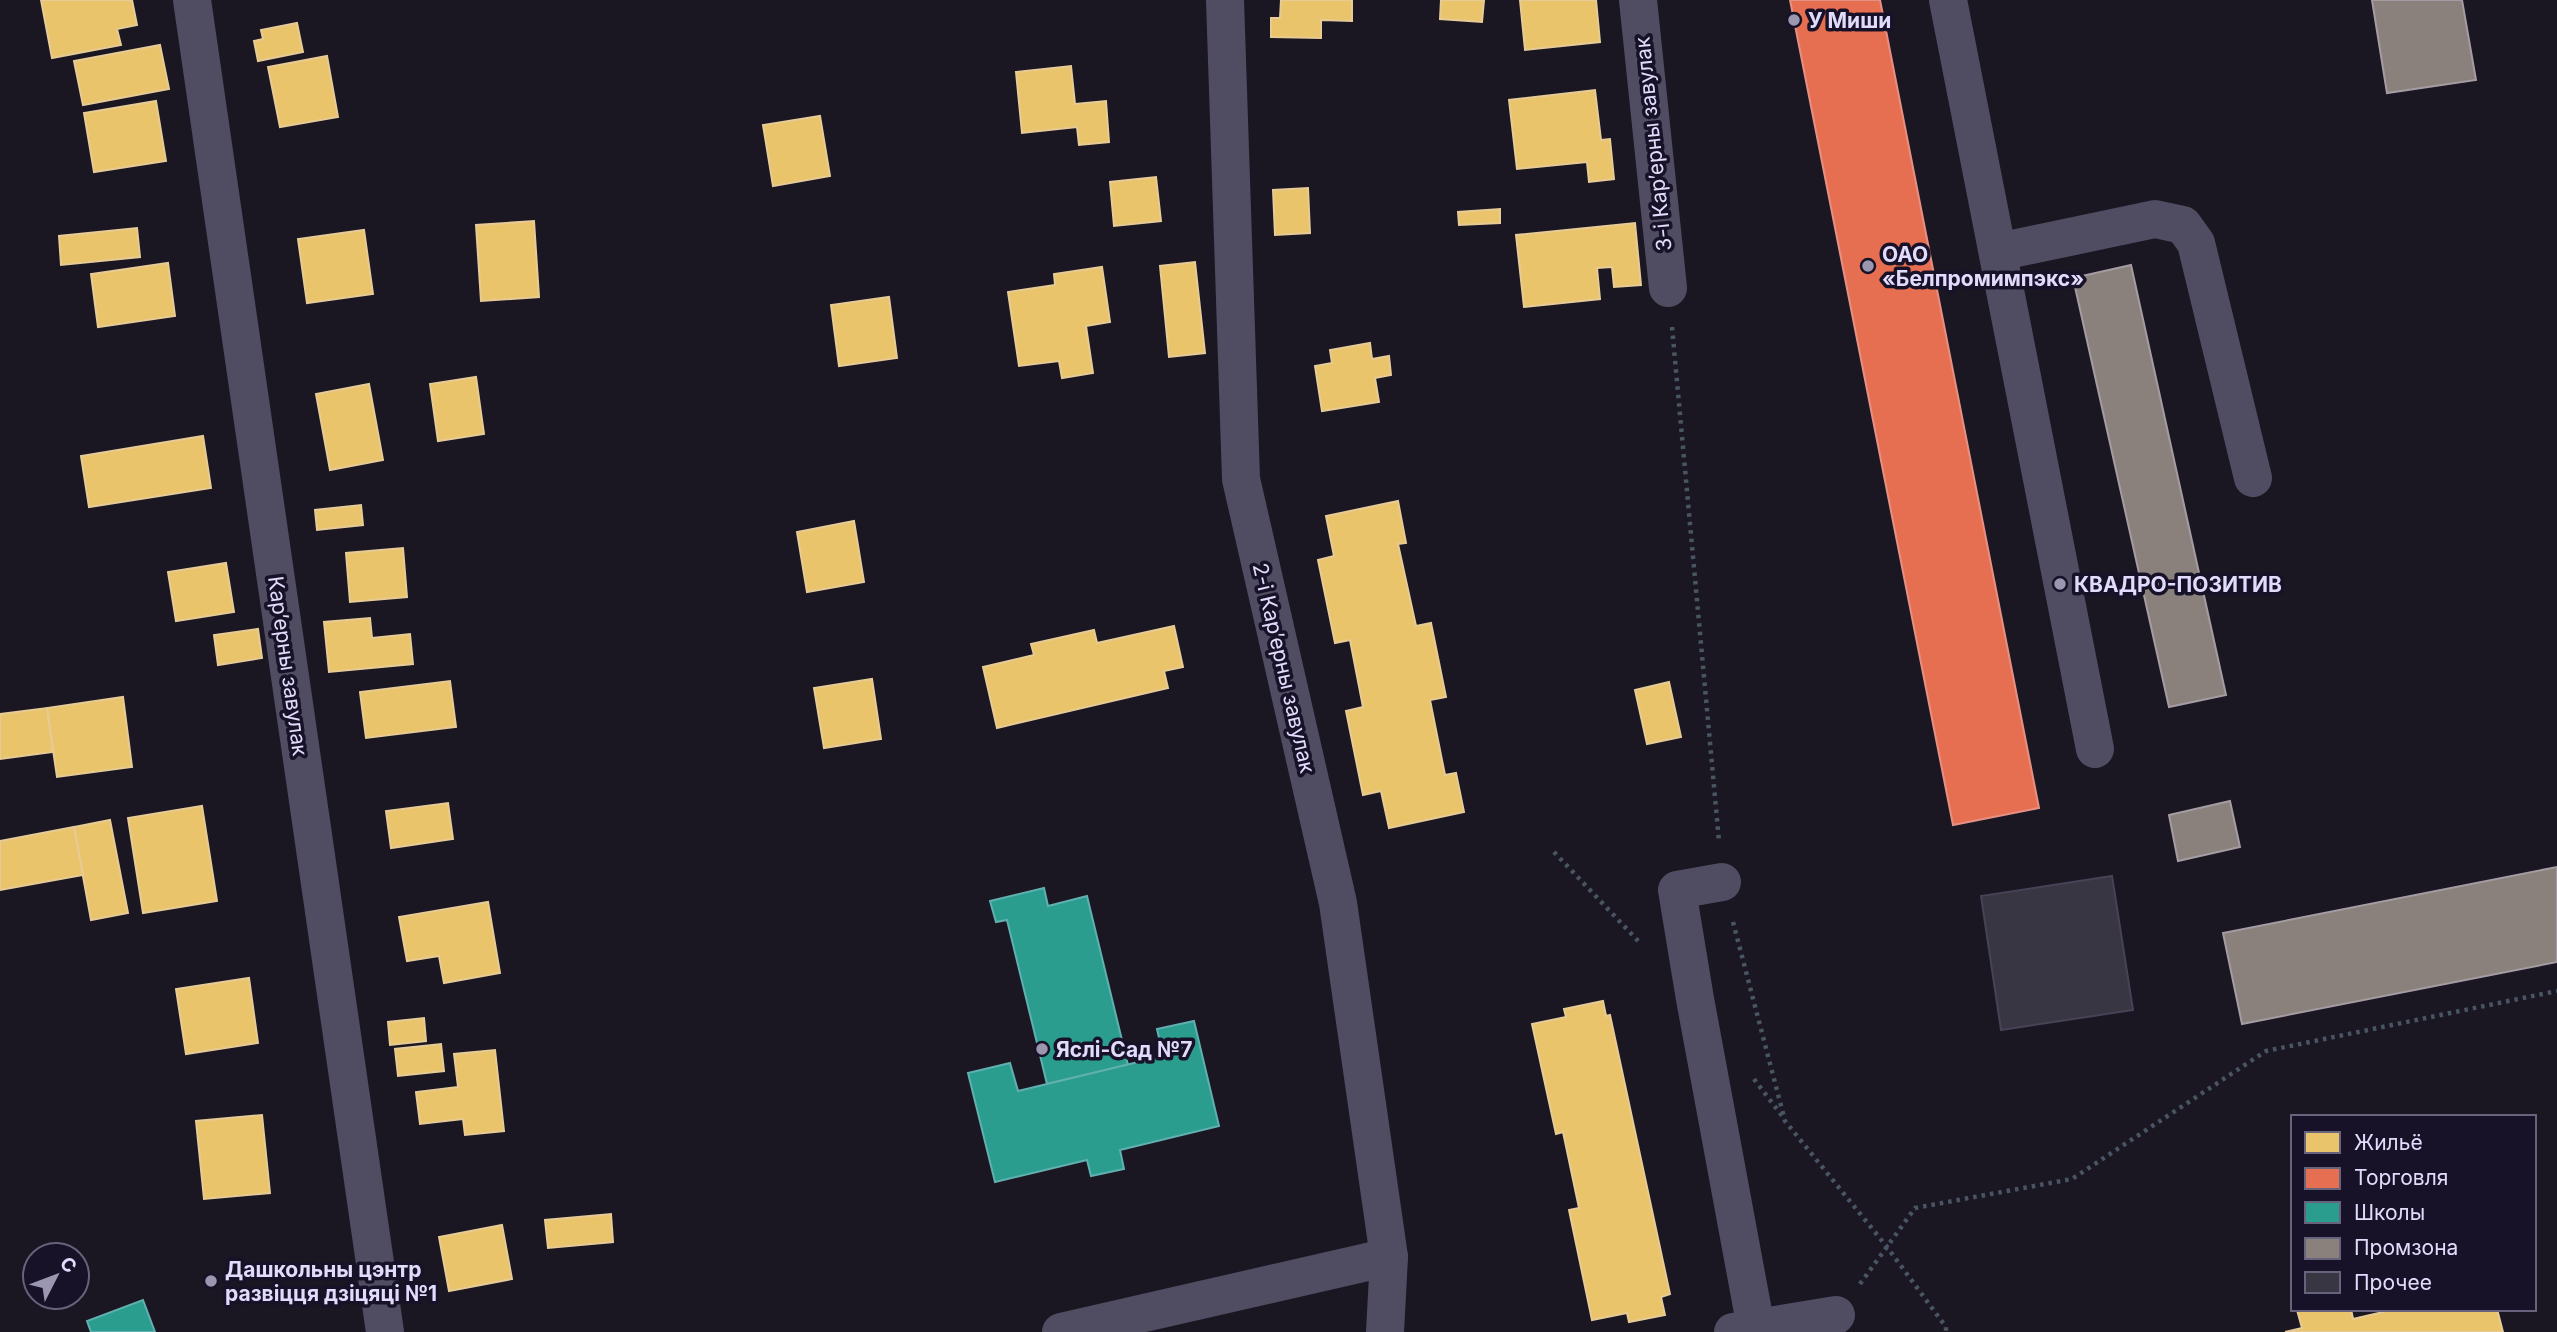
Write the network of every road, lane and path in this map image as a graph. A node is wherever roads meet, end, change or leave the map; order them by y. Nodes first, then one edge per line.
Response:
1 (192, 0) edge
2 (1225, 0) edge
3 (1638, 0) edge
4 (1948, 0) edge
5 (1998, 252) junction
6 (1668, 288) joint
7 (2253, 478) dead end
8 (2095, 749) dead end
9 (1722, 882) junction
10 (2557, 991) edge
11 (1886, 1247) junction
12 (1389, 1257) junction
13 (1836, 1315) joint
14 (1745, 1330) edge
15 (385, 1332) edge
16 (1061, 1332) edge
17 (1385, 1332) edge
18 (1946, 1332) edge

1 - 15 street, Карʼерны завулак
2 - 12 street, 2-і Карʼерны завулак
3 - 6 street, 3-і Карʼерны завулак
4 - 5 street
5 - 7 street
5 - 8 street
6 - 9 path
9 - 11 path
9 - 14 street
10 - 11 path
11 - 13 path
11 - 18 path
12 - 16 street
12 - 17 street, 2-і Карʼерны завулак
13 - 14 street

